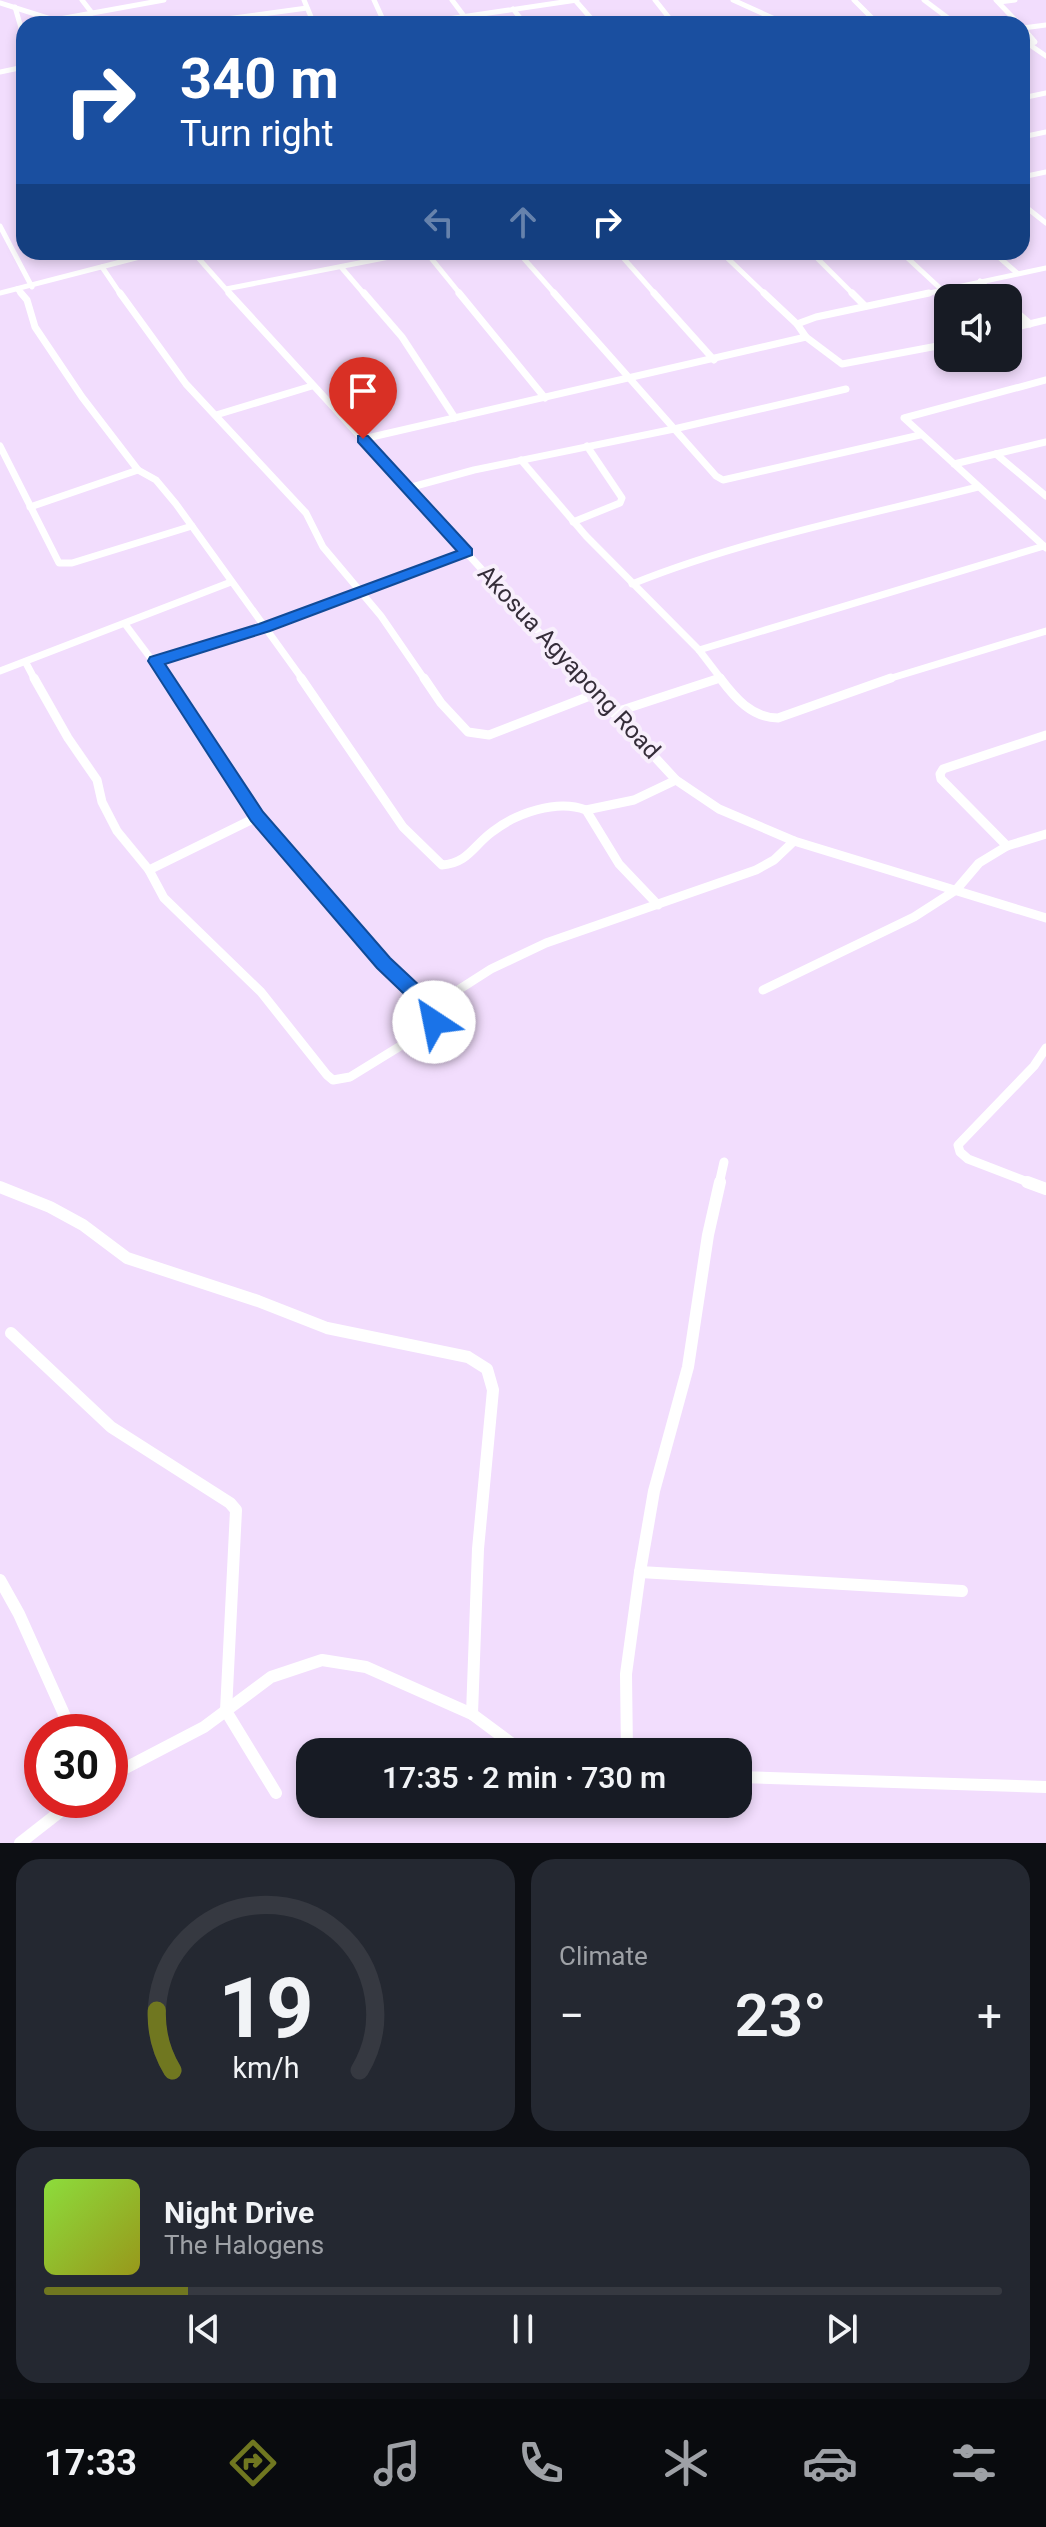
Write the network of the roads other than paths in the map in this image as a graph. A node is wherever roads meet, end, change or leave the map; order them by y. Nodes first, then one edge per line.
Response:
1 (82, 0) edge
2 (162, 0) edge
3 (304, 0) edge
4 (452, 0) edge
5 (524, 0) edge
6 (576, 0) edge
7 (655, 0) edge
8 (733, 0) edge
9 (854, 0) edge
10 (924, 0) edge
11 (1015, 0) edge
12 (997, 1) edge
13 (0, 3) edge
14 (15, 7) junction
15 (529, 7) junction
16 (307, 8) junction
17 (513, 9) junction
18 (92, 13) junction
19 (18, 16) edge
20 (42, 16) edge
21 (76, 16) edge
22 (248, 16) edge
23 (310, 16) edge
24 (464, 16) joint
25 (519, 16) edge
26 (589, 16) edge
27 (668, 16) edge
28 (768, 16) edge
29 (870, 16) edge
30 (945, 16) edge
31 (1011, 16) edge
32 (1030, 36) edge
33 (1030, 45) joint
34 (1046, 56) edge
35 (0, 226) edge
36 (16, 256) edge
37 (18, 260) edge
38 (129, 260) edge
39 (201, 260) edge
40 (376, 260) edge
41 (433, 260) edge
42 (525, 260) edge
43 (625, 260) edge
44 (729, 260) edge
45 (819, 260) edge
46 (910, 260) edge
47 (1002, 260) edge
48 (102, 267) junction
49 (341, 267) junction
50 (1046, 268) edge
51 (1017, 273) junction
52 (980, 281) junction
53 (936, 284) edge
54 (967, 284) edge
55 (984, 284) edge
56 (32, 287) junction
57 (17, 289) junction
58 (226, 289) junction
59 (934, 292) edge
60 (0, 293) edge
61 (865, 306) junction
62 (1022, 317) edge
63 (1046, 320) edge
64 (797, 324) junction
65 (1030, 324) junction
66 (1022, 326) edge
67 (806, 337) junction
68 (934, 347) edge
69 (714, 360) junction
70 (627, 379) junction
71 (1046, 380) edge
72 (312, 386) junction
73 (846, 389) dead end
74 (545, 398) junction
75 (216, 415) junction
76 (455, 418) junction
77 (674, 429) junction
78 (920, 435) junction
79 (363, 439) junction
80 (1046, 442) edge
81 (0, 446) edge
82 (587, 446) junction
83 (996, 454) junction
84 (521, 460) junction
85 (954, 464) junction
86 (138, 470) junction
87 (978, 487) junction
88 (408, 488) junction
89 (1046, 496) edge
90 (30, 507) junction
91 (573, 522) junction
92 (192, 526) junction
93 (1045, 547) edge
94 (467, 552) junction
95 (231, 582) junction
96 (632, 584) junction
97 (361, 593) junction
98 (125, 624) junction
99 (264, 627) junction
100 (1046, 631) edge
101 (699, 650) junction
102 (156, 661) junction
103 (26, 663) junction
104 (0, 671) edge
105 (720, 678) junction
106 (595, 694) junction
107 (613, 713) junction
108 (1046, 735) edge
109 (676, 780) junction
110 (586, 810) junction
111 (257, 817) junction
112 (1046, 834) edge
113 (794, 841) junction
114 (1007, 846) junction
115 (149, 870) junction
116 (956, 890) junction
117 (658, 905) junction
118 (1046, 918) edge
119 (763, 990) dead end
120 (430, 1008) junction
121 (1046, 1048) edge
122 (724, 1162) dead end
123 (0, 1187) edge
124 (1046, 1189) edge
125 (11, 1333) dead end
126 (640, 1572) junction
127 (0, 1580) edge
128 (962, 1591) dead end
129 (226, 1711) junction
130 (64, 1714) edge
131 (472, 1714) junction
132 (504, 1738) edge
133 (627, 1738) edge
134 (128, 1767) edge
135 (752, 1777) edge
136 (1046, 1787) edge
137 (276, 1793) dead end
138 (52, 1818) edge
139 (20, 1843) edge

1 - 18 street
2 - 18 street
3 - 16 street
4 - 24 street
5 - 15 street
6 - 15 street
6 - 26 street
7 - 27 street
8 - 28 street
9 - 29 street
10 - 30 street
11 - 12 street
12 - 31 street
13 - 14 street
14 - 19 street
14 - 20 street
15 - 17 street
16 - 22 street
16 - 23 street
17 - 24 street
17 - 25 street
18 - 21 street
32 - 33 street
33 - 34 street
35 - 36 street
37 - 56 street
38 - 48 street
39 - 58 street, Akosua Agyapong Road
40 - 49 street
41 - 74 street
42 - 70 street
43 - 69 street
44 - 64 street
45 - 61 street
46 - 53 street
47 - 51 street
48 - 56 street
48 - 75 street
49 - 58 street
49 - 76 street
50 - 51 street
51 - 52 street
52 - 54 street
52 - 55 street
56 - 57 street
57 - 60 street
57 - 86 street
58 - 72 street, Akosua Agyapong Road
59 - 61 street
61 - 64 street
62 - 65 street
63 - 65 street
64 - 67 street
65 - 66 street
67 - 68 street
67 - 69 street
69 - 70 street
70 - 74 street
70 - 77 street
71 - 78 street
72 - 75 street
72 - 79 street, Akosua Agyapong Road
73 - 77 street
74 - 76 street
75 - 97 street
76 - 79 street
77 - 78 street
77 - 82 street
78 - 85 street
79 - 88 street, Akosua Agyapong Road
80 - 83 street
81 - 90 street
82 - 84 street
82 - 91 street
83 - 85 street
83 - 89 street
84 - 88 street
84 - 91 street
85 - 87 street
86 - 90 street
86 - 92 street
87 - 93 street
87 - 96 street
88 - 94 street, Akosua Agyapong Road
90 - 92 street
91 - 96 street
92 - 95 street
93 - 101 street
94 - 97 street
94 - 106 street, Akosua Agyapong Road
95 - 98 street
95 - 99 street
96 - 101 street
97 - 99 street
97 - 106 street
98 - 102 street
98 - 103 street
99 - 102 street
99 - 110 street
100 - 105 street
101 - 105 street
102 - 111 street
103 - 104 street
103 - 115 street
105 - 107 street
106 - 107 street, Akosua Agyapong Road
107 - 109 street, Akosua Agyapong Road
108 - 114 street
109 - 110 street
109 - 113 street, Akosua Agyapong Road
110 - 117 street
111 - 115 street
111 - 120 street
112 - 114 street
113 - 116 street, Akosua Agyapong Road
113 - 117 street
114 - 116 street
115 - 120 street
116 - 118 street, Akosua Agyapong Road
116 - 119 street
117 - 120 street
121 - 124 street
122 - 126 street
123 - 131 street
125 - 129 street
126 - 128 street
126 - 133 street
127 - 130 street
129 - 131 street
129 - 134 street
129 - 137 street
131 - 132 street
135 - 136 street
138 - 139 street

